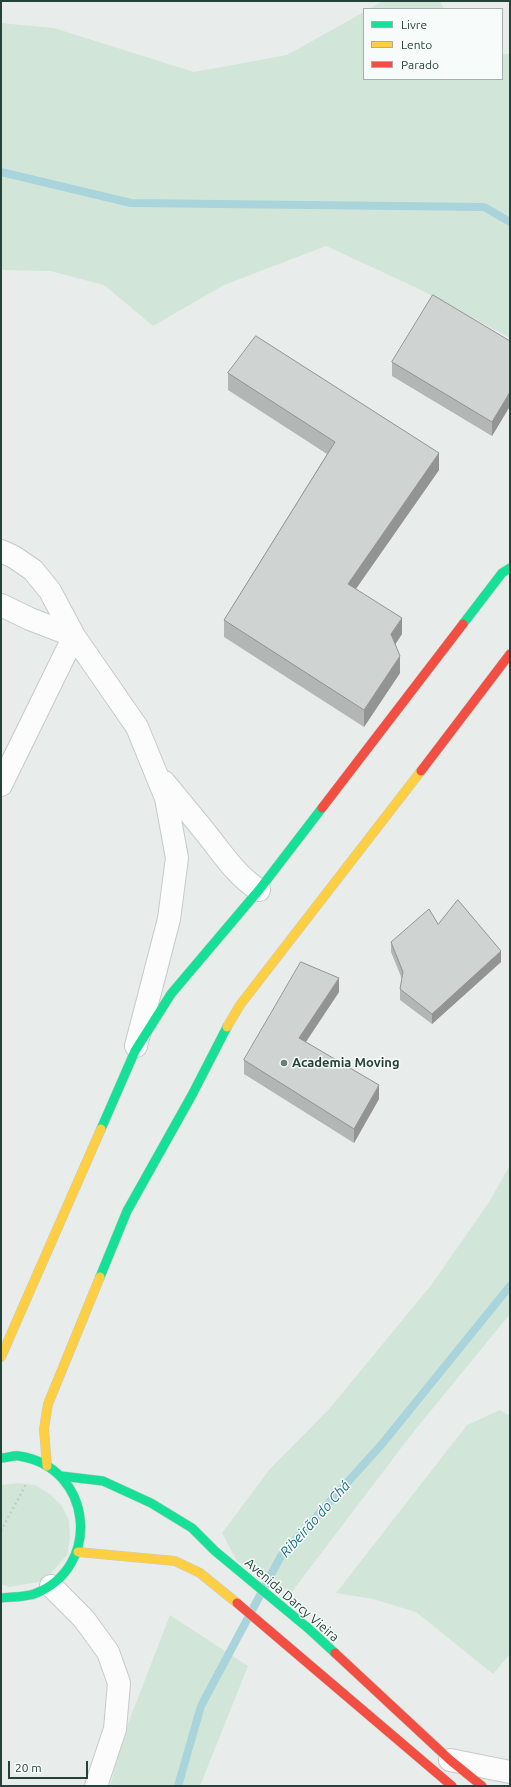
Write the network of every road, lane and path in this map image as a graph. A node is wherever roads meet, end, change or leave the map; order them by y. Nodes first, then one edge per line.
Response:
1 (1, 551) edge
2 (510, 568) edge
3 (1, 605) edge
4 (74, 636) junction
5 (510, 654) edge
6 (153, 768) junction
7 (1, 785) edge
8 (259, 890) junction
9 (135, 1051) junction
10 (1, 1357) edge
11 (1, 1458) edge
12 (37, 1462) junction
13 (47, 1466) junction
14 (61, 1476) junction
15 (1, 1531) edge
16 (78, 1552) junction
17 (51, 1586) junction
18 (1, 1598) edge
19 (450, 1760) junction
20 (510, 1772) edge
21 (96, 1786) edge
22 (452, 1786) edge
23 (482, 1786) edge

1 - 4 street
2 - 8 main road
3 - 4 street
4 - 6 street
4 - 7 street
5 - 13 main road
6 - 8 street
6 - 9 street
8 - 9 main road
9 - 10 main road
11 - 12 main road
12 - 13 main road
12 - 15 path
13 - 14 main road
14 - 16 main road
14 - 19 main road, Avenida Darcy Vieira
16 - 17 main road
16 - 22 main road
17 - 18 main road
17 - 21 street
19 - 20 street
19 - 23 main road, Avenida Darcy Vieira

